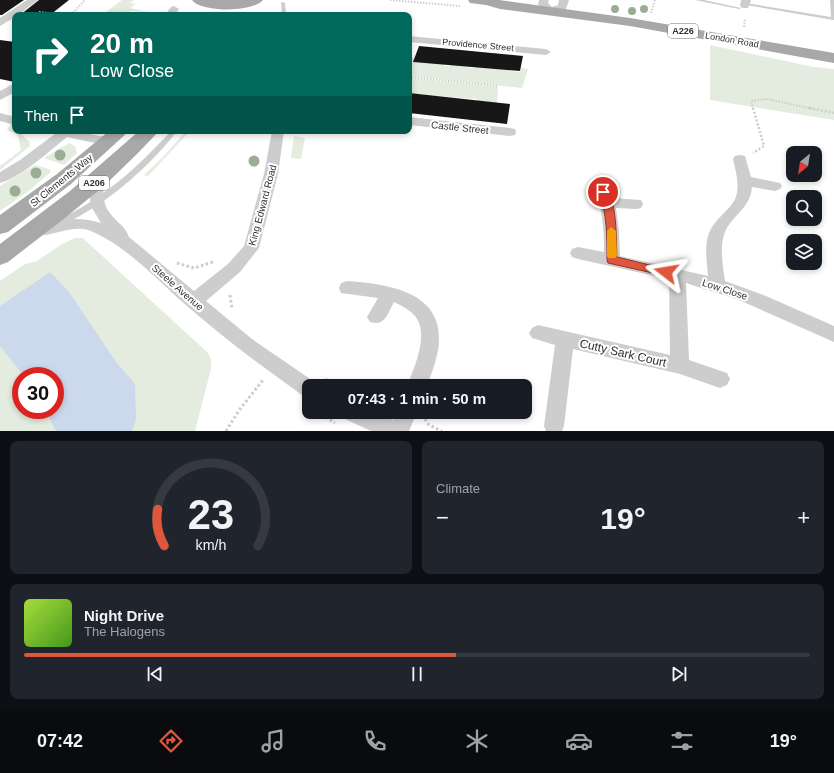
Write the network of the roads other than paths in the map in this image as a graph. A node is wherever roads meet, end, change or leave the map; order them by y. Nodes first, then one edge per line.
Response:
1 (33, 0) edge
2 (200, 0) edge
3 (256, 0) edge
4 (697, 0) edge
5 (832, 0) edge
6 (486, 2) edge
7 (283, 3) dead end
8 (553, 4) edge
9 (744, 5) edge
10 (15, 12) edge
11 (203, 12) edge
12 (242, 12) edge
13 (284, 12) edge
14 (12, 14) edge
15 (2, 21) edge
16 (412, 39) edge
17 (546, 52) dead end
18 (834, 58) edge
19 (12, 89) edge
20 (0, 96) edge
21 (0, 117) edge
22 (12, 120) edge
23 (412, 121) edge
24 (510, 132) dead end
25 (61, 134) edge
26 (88, 134) edge
27 (147, 134) edge
28 (171, 134) edge
29 (278, 134) edge
30 (114, 136) edge
31 (740, 159) road end
32 (0, 178) edge
33 (744, 181) junction
34 (599, 185) dead end
35 (775, 186) dead end
36 (96, 191) junction
37 (608, 203) junction
38 (636, 204) dead end
39 (0, 226) edge
40 (34, 231) junction
41 (122, 240) junction
42 (578, 253) dead end
43 (0, 256) edge
44 (612, 260) junction
45 (677, 275) junction
46 (716, 285) junction
47 (347, 288) dead end
48 (391, 294) junction
49 (193, 301) junction
50 (376, 317) dead end
51 (538, 333) dead end
52 (834, 334) edge
53 (565, 340) junction
54 (680, 366) junction
55 (308, 379) edge
56 (419, 379) edge
57 (720, 379) dead end
58 (349, 419) edge
59 (410, 419) edge
60 (554, 426) dead end
61 (394, 431) edge
62 (400, 431) edge

1 - 10 street
2 - 3 main road
2 - 11 main road
3 - 12 main road
4 - 9 lane
5 - 9 lane
6 - 8 main road, London Road
7 - 13 lane
8 - 18 main road, London Road / A226
14 - 15 street
16 - 17 street, Providence Street
19 - 20 street
21 - 22 street
23 - 24 street, Castle Street
25 - 32 street
26 - 30 street
27 - 36 main road, A206
28 - 36 lane
29 - 49 street, King Edward Road
30 - 39 main road, St Clements Way / A206
31 - 33 street
33 - 35 street
33 - 46 street
34 - 37 street
36 - 40 main road, A206
36 - 41 street
37 - 38 street
37 - 44 street
40 - 41 street, Steele Avenue
40 - 43 main road, A206
41 - 49 street, Steele Avenue
42 - 44 street, Low Close
44 - 45 street, Low Close
45 - 46 street, Low Close
45 - 54 street, Cutty Sark Court
46 - 52 street, Low Close
47 - 48 street
48 - 50 street
48 - 56 street
49 - 55 street, Steele Avenue
51 - 53 street, Cutty Sark Court
53 - 54 street, Cutty Sark Court
53 - 60 street, Cutty Sark Court
54 - 57 street, Cutty Sark Court
58 - 61 street
59 - 62 street

